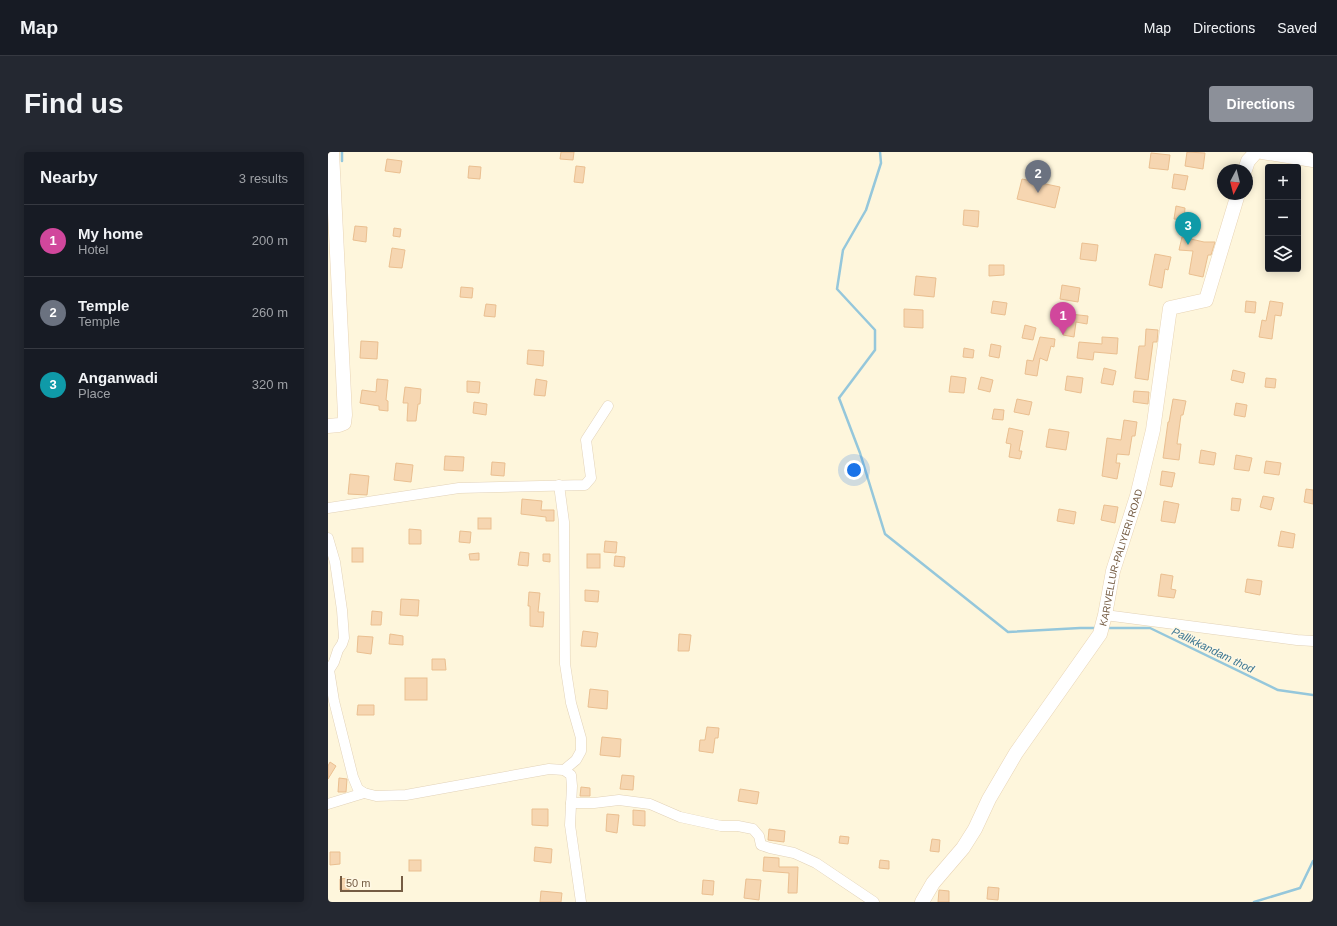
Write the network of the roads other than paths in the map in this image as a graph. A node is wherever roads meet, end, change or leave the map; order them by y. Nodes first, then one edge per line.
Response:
1 (1256, 153) edge
2 (331, 154) edge
3 (1313, 160) edge
4 (1247, 164) edge
5 (1236, 200) edge
6 (608, 406) dead end
7 (328, 426) edge
8 (559, 485) junction
9 (328, 508) edge
10 (328, 538) edge
11 (1105, 615) junction
12 (1313, 641) edge
13 (328, 670) edge
14 (564, 770) junction
15 (364, 794) junction
16 (571, 803) junction
17 (328, 804) edge
18 (581, 902) edge
19 (874, 902) edge
20 (922, 902) edge

1 - 3 street
1 - 4 street
2 - 7 street
5 - 11 street, KARIVELLUR-PALIYERI ROAD
6 - 8 street
8 - 9 street
8 - 14 street
10 - 13 street
11 - 12 street
11 - 20 street, KARIVELLUR-PALIYERI ROAD
13 - 15 street
14 - 15 street
14 - 16 street
15 - 17 street
16 - 18 street
16 - 19 street

